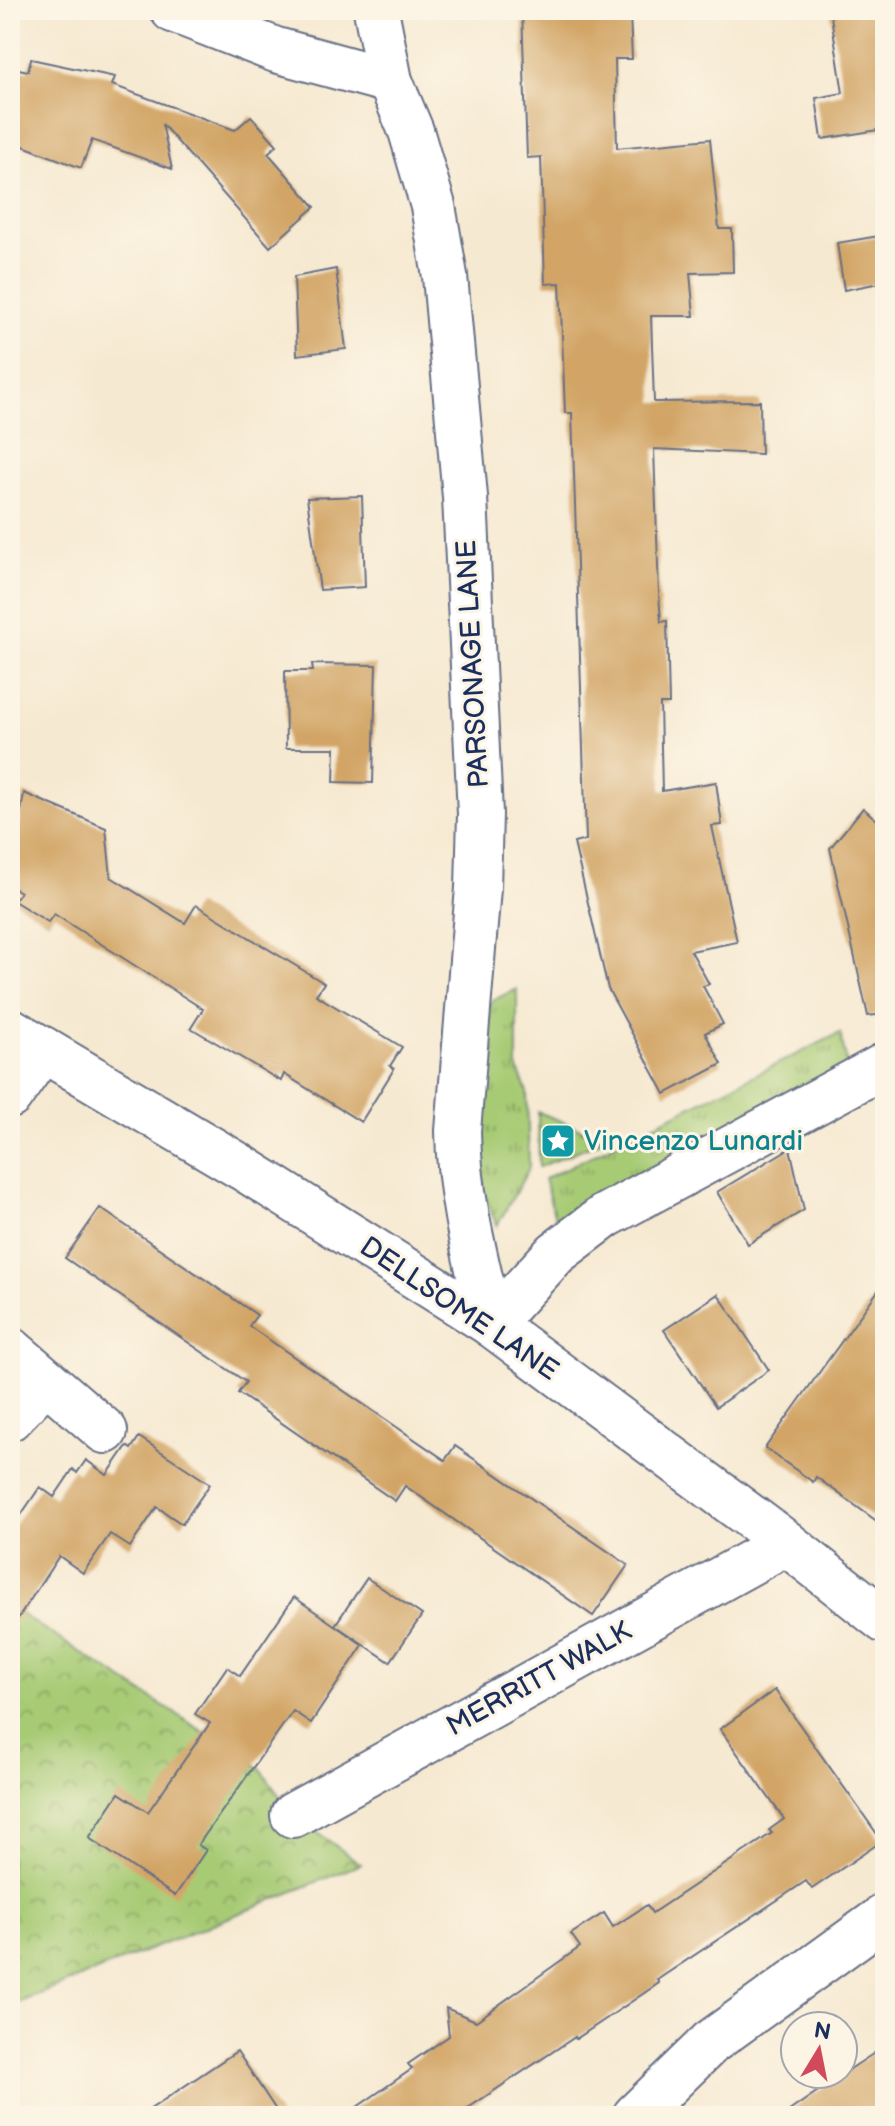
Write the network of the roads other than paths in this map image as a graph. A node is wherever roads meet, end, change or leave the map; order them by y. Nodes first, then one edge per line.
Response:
1 (173, 10) edge
2 (376, 10) edge
3 (390, 81) junction
4 (27, 1040) edge
5 (885, 1065) edge
6 (10, 1096) edge
7 (491, 1324) junction
8 (10, 1349) edge
9 (46, 1380) junction
10 (10, 1418) edge
11 (105, 1431) dead end
12 (786, 1543) junction
13 (885, 1621) edge
14 (293, 1815) dead end
15 (885, 1916) edge
16 (635, 2116) edge

1 - 3 street
2 - 3 street, PARSONAGE LANE
3 - 7 street, PARSONAGE LANE
4 - 6 street
4 - 7 street, DELLSOME LANE
5 - 7 street
7 - 12 street, DELLSOME LANE
8 - 9 street
9 - 10 street
9 - 11 street
12 - 13 street, DELLSOME LANE
12 - 14 street, MERRITT WALK
15 - 16 street

